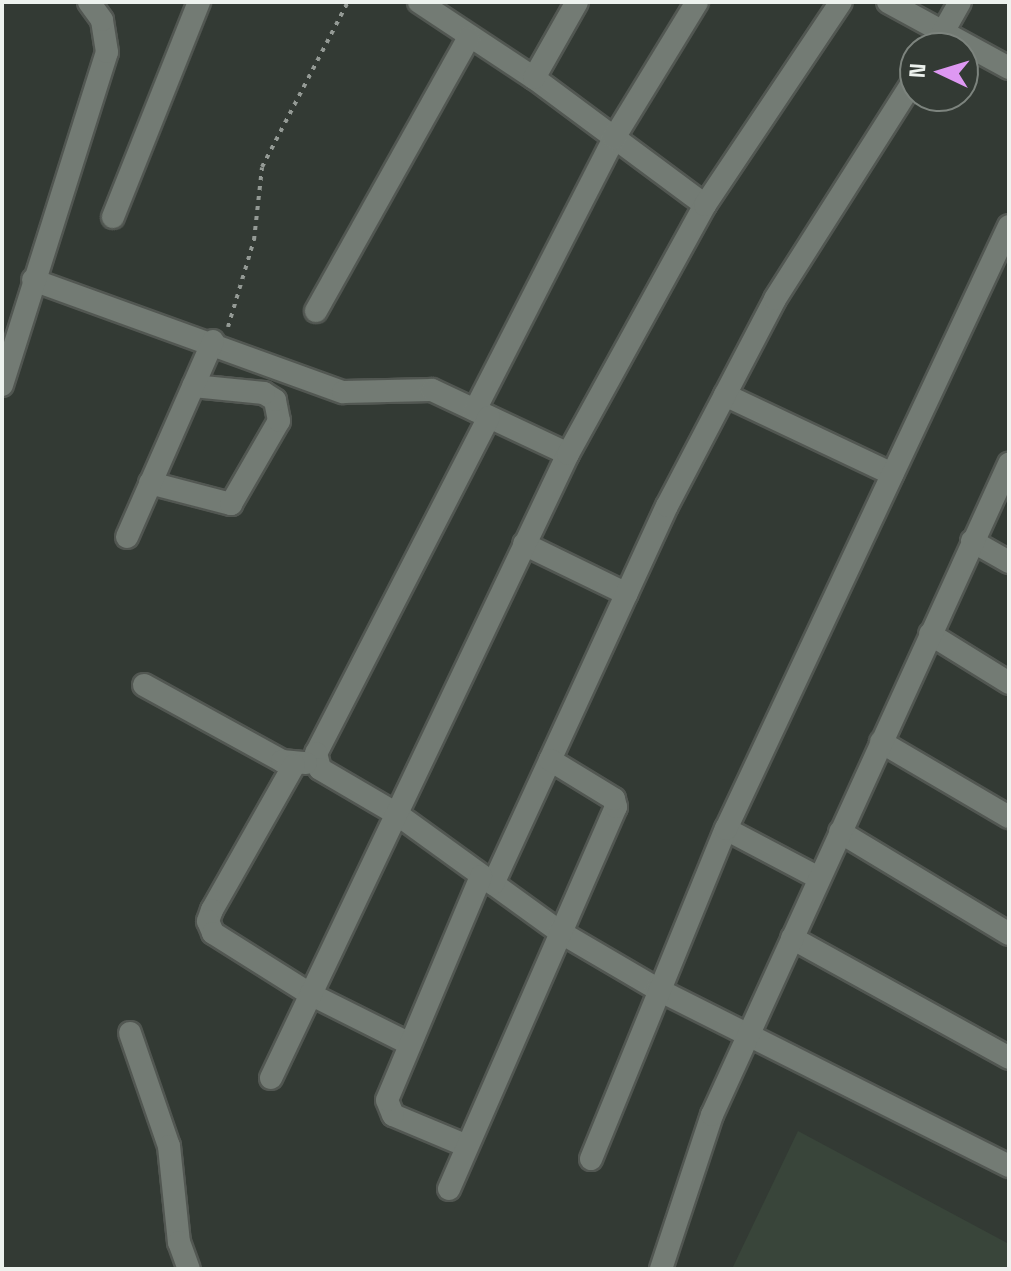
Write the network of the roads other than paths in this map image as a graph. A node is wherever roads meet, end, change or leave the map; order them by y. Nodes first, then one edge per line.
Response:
1 (89, 2) edge
2 (199, 2) edge
3 (419, 2) edge
4 (577, 2) edge
5 (697, 2) edge
6 (841, 2) edge
7 (888, 2) edge
8 (960, 2) edge
9 (444, 10) edge
10 (926, 32) edge
11 (943, 32) edge
12 (468, 39) junction
13 (979, 57) edge
14 (1009, 68) edge
15 (534, 78) junction
16 (899, 103) edge
17 (614, 138) junction
18 (705, 205) junction
19 (113, 217) dead end
20 (1009, 226) edge
21 (33, 280) junction
22 (316, 311) dead end
23 (218, 343) junction
24 (7, 349) edge
25 (2, 385) edge
26 (193, 386) junction
27 (725, 395) junction
28 (482, 414) junction
29 (568, 454) junction
30 (1009, 464) edge
31 (892, 474) junction
32 (150, 483) junction
33 (127, 537) dead end
34 (972, 541) junction
35 (524, 544) junction
36 (1009, 562) edge
37 (627, 594) junction
38 (930, 634) junction
39 (1009, 683) edge
40 (144, 685) dead end
41 (881, 742) junction
42 (550, 760) junction
43 (304, 763) junction
44 (397, 814) junction
45 (1009, 817) edge
46 (726, 829) junction
47 (840, 832) junction
48 (819, 878) junction
49 (487, 880) junction
50 (560, 932) junction
51 (1009, 934) edge
52 (792, 938) junction
53 (657, 989) junction
54 (310, 994) junction
55 (130, 1033) dead end
56 (749, 1033) junction
57 (410, 1044) junction
58 (1009, 1058) edge
59 (271, 1078) dead end
60 (467, 1146) junction
61 (591, 1159) dead end
62 (1009, 1166) edge
63 (449, 1189) dead end
64 (189, 1269) edge
65 (661, 1269) edge

1 - 21 street
2 - 19 street
3 - 9 street
4 - 15 street
5 - 17 street
6 - 18 street
7 - 10 street
8 - 11 street
9 - 12 street
12 - 15 street
12 - 22 street
13 - 14 street
15 - 17 street
16 - 27 street
17 - 18 street
17 - 28 street
18 - 29 street
20 - 31 street
21 - 23 street
21 - 24 street
23 - 26 street
23 - 28 street
24 - 25 street
26 - 32 street
26 - 32 street
27 - 31 street
27 - 37 street
28 - 29 street
28 - 43 street
29 - 35 street
30 - 34 street
31 - 46 street
32 - 33 street
34 - 36 street
34 - 38 street
35 - 37 street
35 - 44 street
37 - 42 street
38 - 39 street
38 - 41 street
40 - 43 street
41 - 45 street
41 - 47 street
42 - 49 street
42 - 50 street
43 - 44 street
43 - 54 street
44 - 49 street
44 - 54 street
46 - 48 street
46 - 53 street
47 - 48 street
47 - 51 street
48 - 52 street
49 - 50 street
49 - 57 street
50 - 53 street
50 - 60 street
52 - 56 street
52 - 58 street
53 - 56 street
53 - 61 street
54 - 57 street
54 - 59 street
55 - 64 street
56 - 62 street
56 - 65 street
57 - 60 street
60 - 63 street

